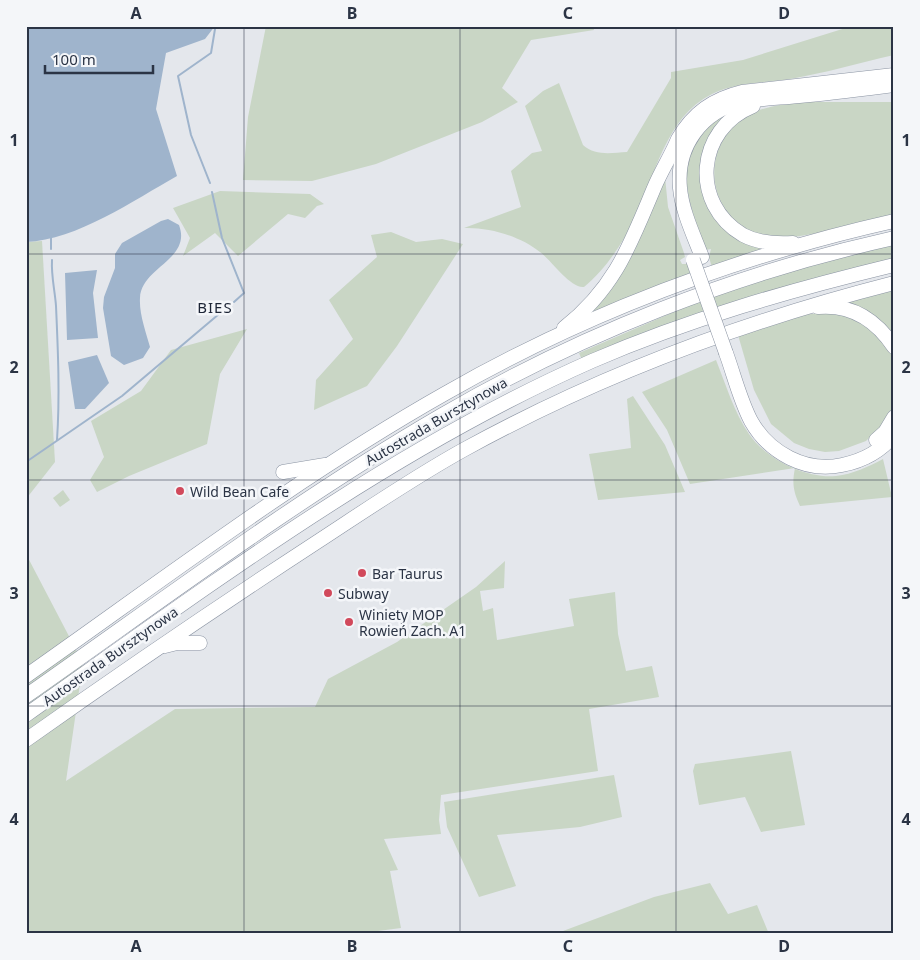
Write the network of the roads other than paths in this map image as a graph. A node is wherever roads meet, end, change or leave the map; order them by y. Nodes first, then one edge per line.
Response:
1 (894, 74) edge
2 (894, 86) edge
3 (768, 100) junction
4 (673, 151) junction
5 (894, 221) edge
6 (894, 238) edge
7 (808, 242) junction
8 (697, 259) junction
9 (894, 265) edge
10 (894, 282) edge
11 (795, 310) junction
12 (545, 342) junction
13 (894, 347) edge
14 (730, 351) junction
15 (894, 418) edge
16 (894, 435) edge
17 (331, 463) junction
18 (284, 472) dead end
19 (200, 642) dead end
20 (157, 648) junction
21 (26, 676) edge
22 (26, 696) edge
23 (26, 715) edge
24 (26, 740) edge

1 - 4 highway
2 - 3 highway
3 - 7 highway
3 - 8 highway
4 - 8 highway
4 - 12 highway
5 - 7 highway
6 - 22 highway, Autostrada Bursztynowa
7 - 12 highway
8 - 14 highway, bridge
9 - 23 highway, Autostrada Bursztynowa
10 - 11 highway
11 - 13 highway
11 - 20 highway
12 - 17 highway
14 - 15 highway
14 - 16 highway
17 - 18 highway
17 - 21 highway
19 - 20 highway
20 - 24 highway

